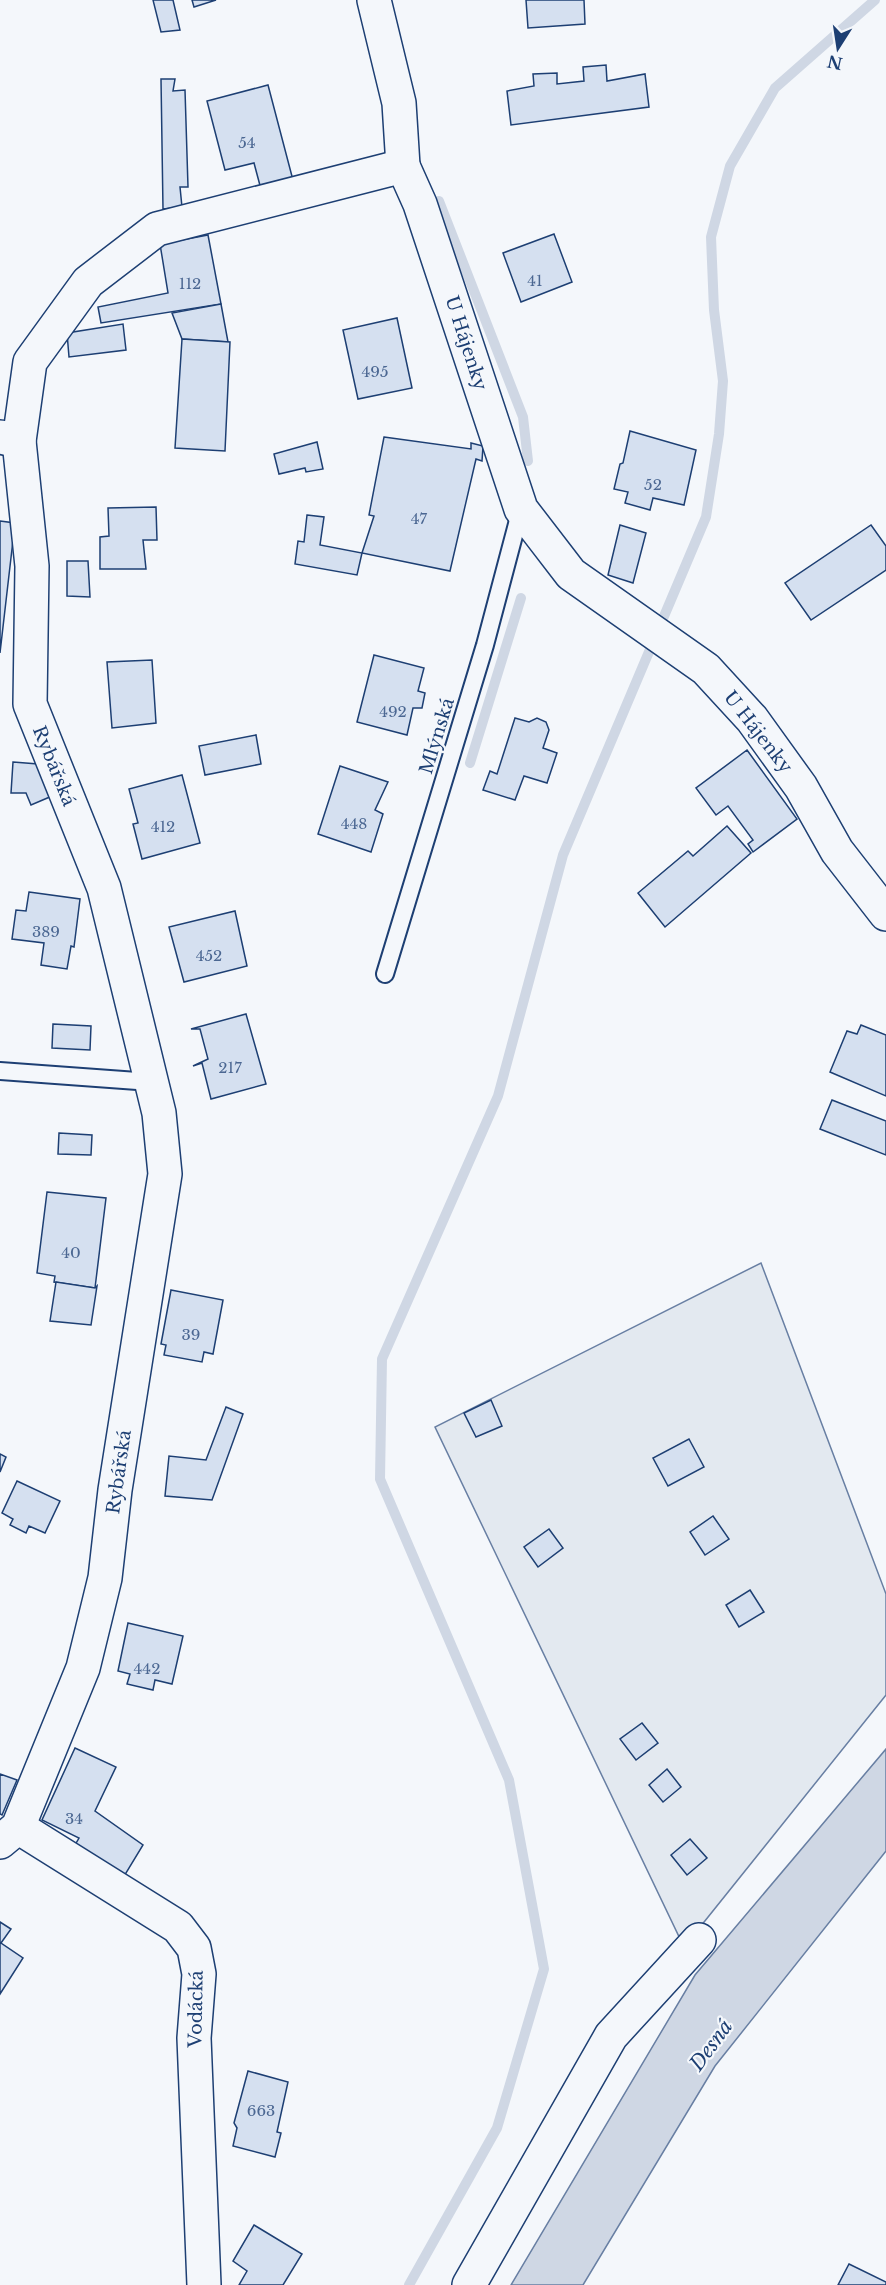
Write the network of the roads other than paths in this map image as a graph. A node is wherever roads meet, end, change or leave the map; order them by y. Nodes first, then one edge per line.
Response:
1 (374, 0) edge
2 (403, 166) junction
3 (10, 439) edge
4 (521, 509) junction
5 (886, 914) edge
6 (385, 974) dead end
7 (0, 1071) edge
8 (151, 1082) junction
9 (9, 1835) edge
10 (699, 1940) dead end
11 (204, 2285) edge
12 (469, 2285) edge

1 - 2 street
2 - 3 street
2 - 4 street, U Hájenky
3 - 8 street, Rybářská
4 - 5 street, U Hájenky
4 - 6 lane, Mlýnská
7 - 8 lane
8 - 9 street, Rybářská
9 - 11 street, Vodácká
10 - 12 street

